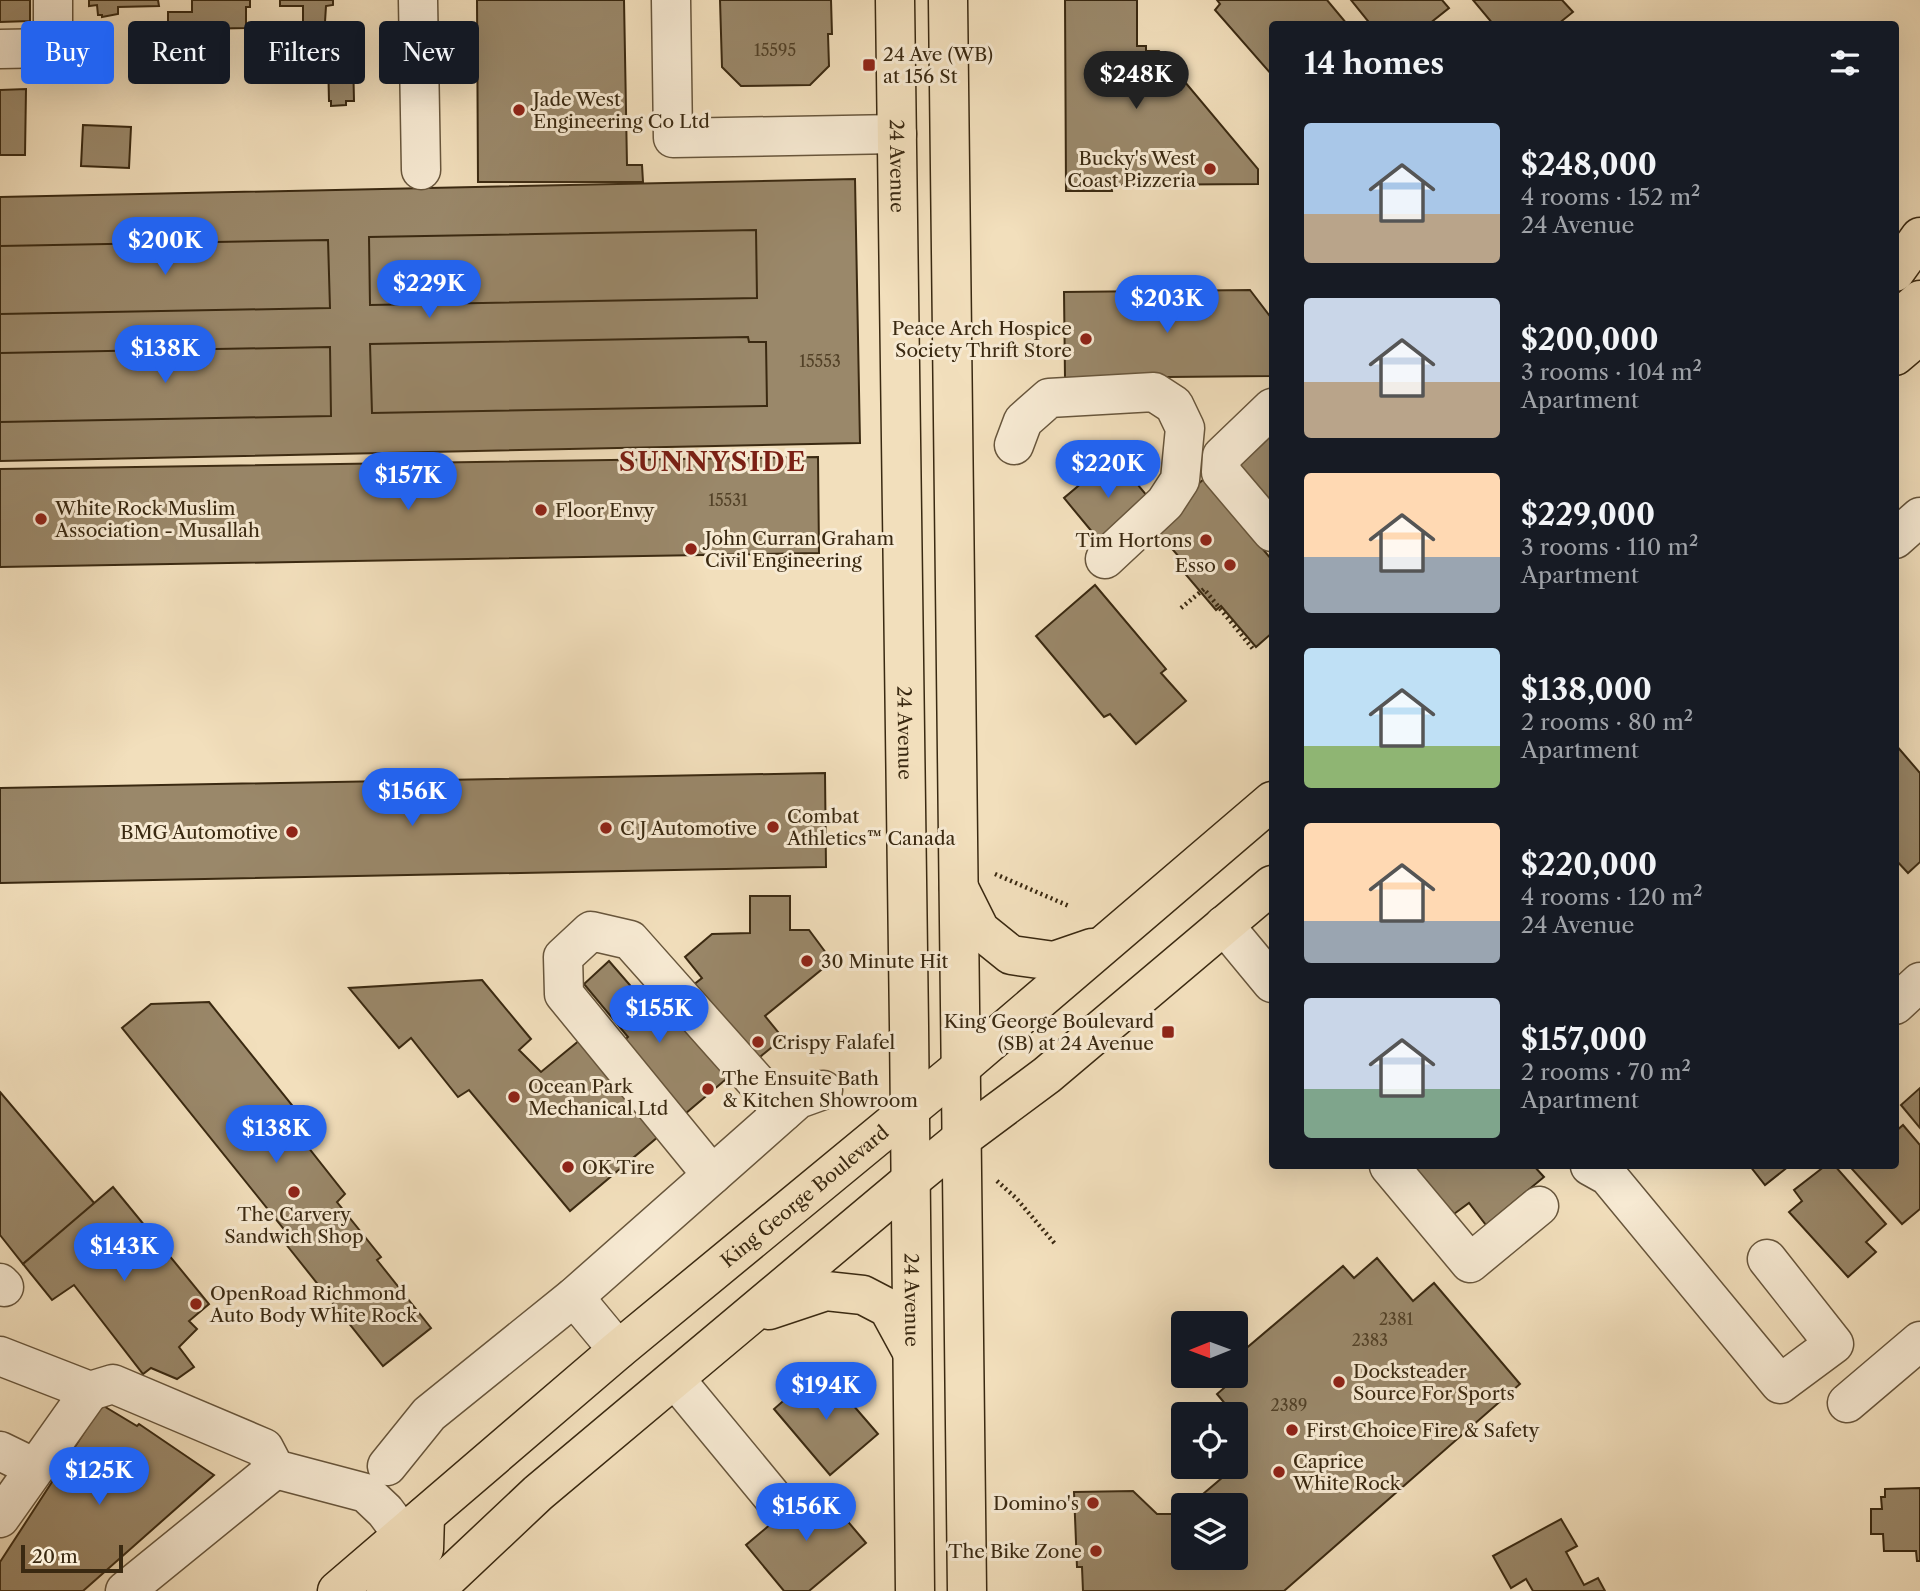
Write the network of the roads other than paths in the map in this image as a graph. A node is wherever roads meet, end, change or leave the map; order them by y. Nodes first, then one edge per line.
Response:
1 (53, 0) edge
2 (418, 0) edge
3 (671, 0) edge
4 (895, 0) edge
5 (948, 0) edge
6 (0, 49) edge
7 (897, 134) junction
8 (421, 170) dead end
9 (1920, 237) edge
10 (1920, 253) edge
11 (1899, 266) edge
12 (1899, 269) edge
13 (1920, 300) edge
14 (1899, 318) edge
15 (1920, 335) edge
16 (1899, 353) edge
17 (1269, 411) edge
18 (1014, 445) dead end
19 (1920, 517) edge
20 (1269, 528) edge
21 (1899, 535) edge
22 (1105, 559) dead end
23 (1269, 804) edge
24 (958, 885) junction
25 (1269, 888) edge
26 (1224, 925) junction
27 (1104, 944) junction
28 (1269, 979) edge
29 (960, 1068) junction
30 (823, 1090) dead end
31 (910, 1108) junction
32 (783, 1112) junction
33 (961, 1139) junction
34 (1392, 1169) edge
35 (1595, 1169) edge
36 (712, 1175) junction
37 (911, 1180) junction
38 (1539, 1206) dead end
39 (1767, 1259) dead end
40 (574, 1297) junction
41 (751, 1316) junction
42 (1920, 1341) edge
43 (618, 1350) junction
44 (912, 1352) junction
45 (0, 1356) edge
46 (675, 1379) junction
47 (90, 1391) junction
48 (1847, 1402) dead end
49 (0, 1451) edge
50 (387, 1466) dead end
51 (35, 1468) junction
52 (275, 1469) junction
53 (775, 1500) dead end
54 (0, 1518) edge
55 (414, 1525) junction
56 (125, 1591) edge
57 (337, 1591) edge
58 (386, 1591) edge
59 (435, 1591) edge
60 (915, 1591) edge
61 (967, 1591) edge

1 - 6 street
2 - 8 street
3 - 7 street
4 - 7 main road, 24 Avenue
5 - 24 main road
7 - 31 main road, 24 Avenue
9 - 11 main road
10 - 12 main road
13 - 14 main road
15 - 16 main road
17 - 20 street
18 - 22 street
19 - 21 street
23 - 27 main road, King George Boulevard
24 - 27 main road
24 - 29 main road
25 - 26 main road
26 - 28 street
26 - 33 main road
27 - 29 main road, King George Boulevard
29 - 31 main road, King George Boulevard
29 - 33 main road
30 - 32 street
31 - 37 main road, 24 Avenue
31 - 43 main road, King George Boulevard
32 - 36 street
32 - 36 street
33 - 37 main road
33 - 61 main road
34 - 38 street
35 - 39 street
36 - 40 street
37 - 41 main road
37 - 44 main road, 24 Avenue
40 - 43 street
40 - 50 street
41 - 44 main road
41 - 46 main road
42 - 48 street
43 - 55 main road, King George Boulevard
44 - 60 main road, 24 Avenue
45 - 47 street
46 - 53 street
46 - 59 main road
47 - 51 street
47 - 52 street
49 - 51 street
51 - 54 street
52 - 55 street
52 - 56 street
55 - 57 main road, King George Boulevard
55 - 58 main road

